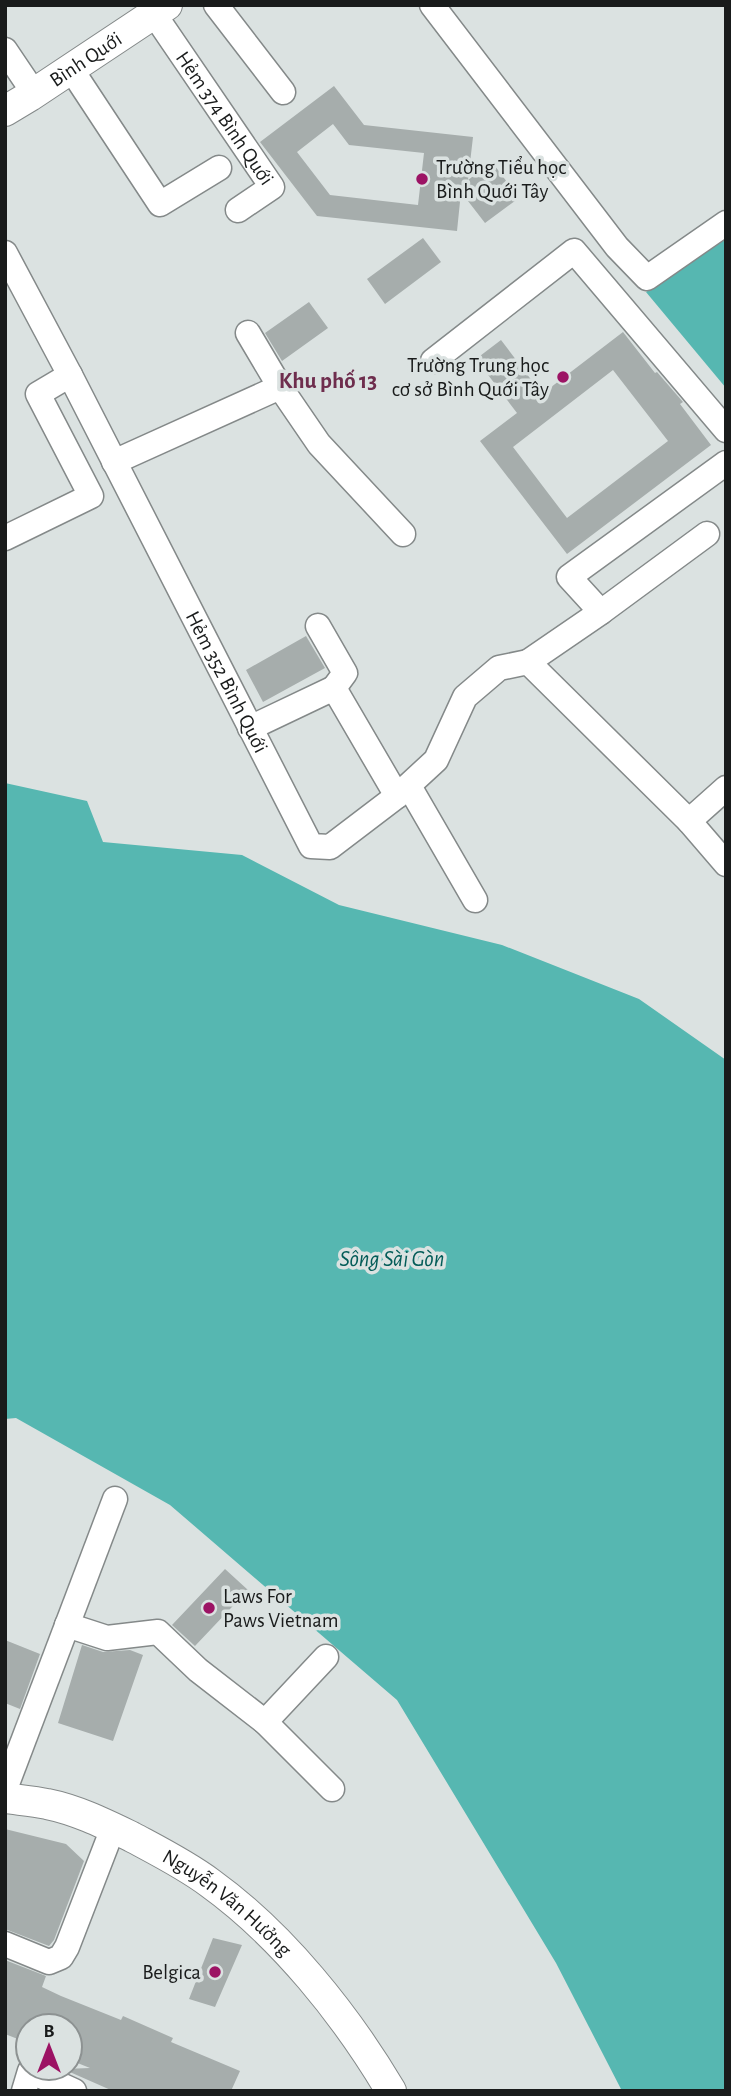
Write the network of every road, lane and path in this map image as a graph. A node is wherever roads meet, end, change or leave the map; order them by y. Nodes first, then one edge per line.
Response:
1 (216, 5) edge
2 (432, 5) edge
3 (161, 10) edge
4 (5, 50) edge
5 (71, 69) junction
6 (283, 92) dead end
7 (34, 93) junction
8 (5, 111) edge
9 (219, 168) dead end
10 (238, 210) dead end
11 (726, 223) edge
12 (5, 253) edge
13 (248, 333) dead end
14 (433, 361) dead end
15 (70, 375) junction
16 (280, 387) junction
17 (726, 430) edge
18 (114, 462) junction
19 (726, 463) edge
20 (403, 534) dead end
21 (707, 534) dead end
22 (5, 538) edge
23 (601, 612) junction
24 (318, 626) dead end
25 (528, 662) junction
26 (334, 688) junction
27 (250, 727) junction
28 (726, 788) edge
29 (403, 791) junction
30 (689, 821) junction
31 (726, 864) edge
32 (475, 900) dead end
33 (115, 1499) dead end
34 (67, 1625) junction
35 (326, 1657) dead end
36 (265, 1722) junction
37 (5, 1788) edge
38 (332, 1789) dead end
39 (5, 1798) edge
40 (113, 1828) junction
41 (5, 1944) edge
42 (23, 2091) edge
43 (74, 2091) edge
44 (391, 2091) edge

1 - 6 street
2 - 11 street
3 - 5 main road, Bình Quới
3 - 10 street, Hẻm 374 Bình Quới
4 - 7 street
5 - 7 main road, Bình Quới
5 - 9 street
7 - 8 main road, Bình Quới
12 - 15 street, Hẻm 352 Bình Quới
13 - 16 street
14 - 17 street
15 - 18 street, Hẻm 352 Bình Quới
15 - 22 street
16 - 18 street
16 - 20 street
18 - 27 street, Hẻm 352 Bình Quới
19 - 23 street
21 - 23 street, Hẻm 352 Bình Quới
23 - 25 street, Hẻm 352 Bình Quới
24 - 26 street
25 - 29 street, Hẻm 352 Bình Quới
25 - 30 street
26 - 27 street
26 - 29 street
27 - 29 street, Hẻm 352 Bình Quới
28 - 30 street
29 - 32 street
30 - 31 street
33 - 34 street
34 - 36 street
34 - 37 street
35 - 36 street
36 - 38 street
39 - 40 main road, Nguyễn Văn Hưởng
40 - 41 street
40 - 44 main road, Nguyễn Văn Hưởng
42 - 43 street

